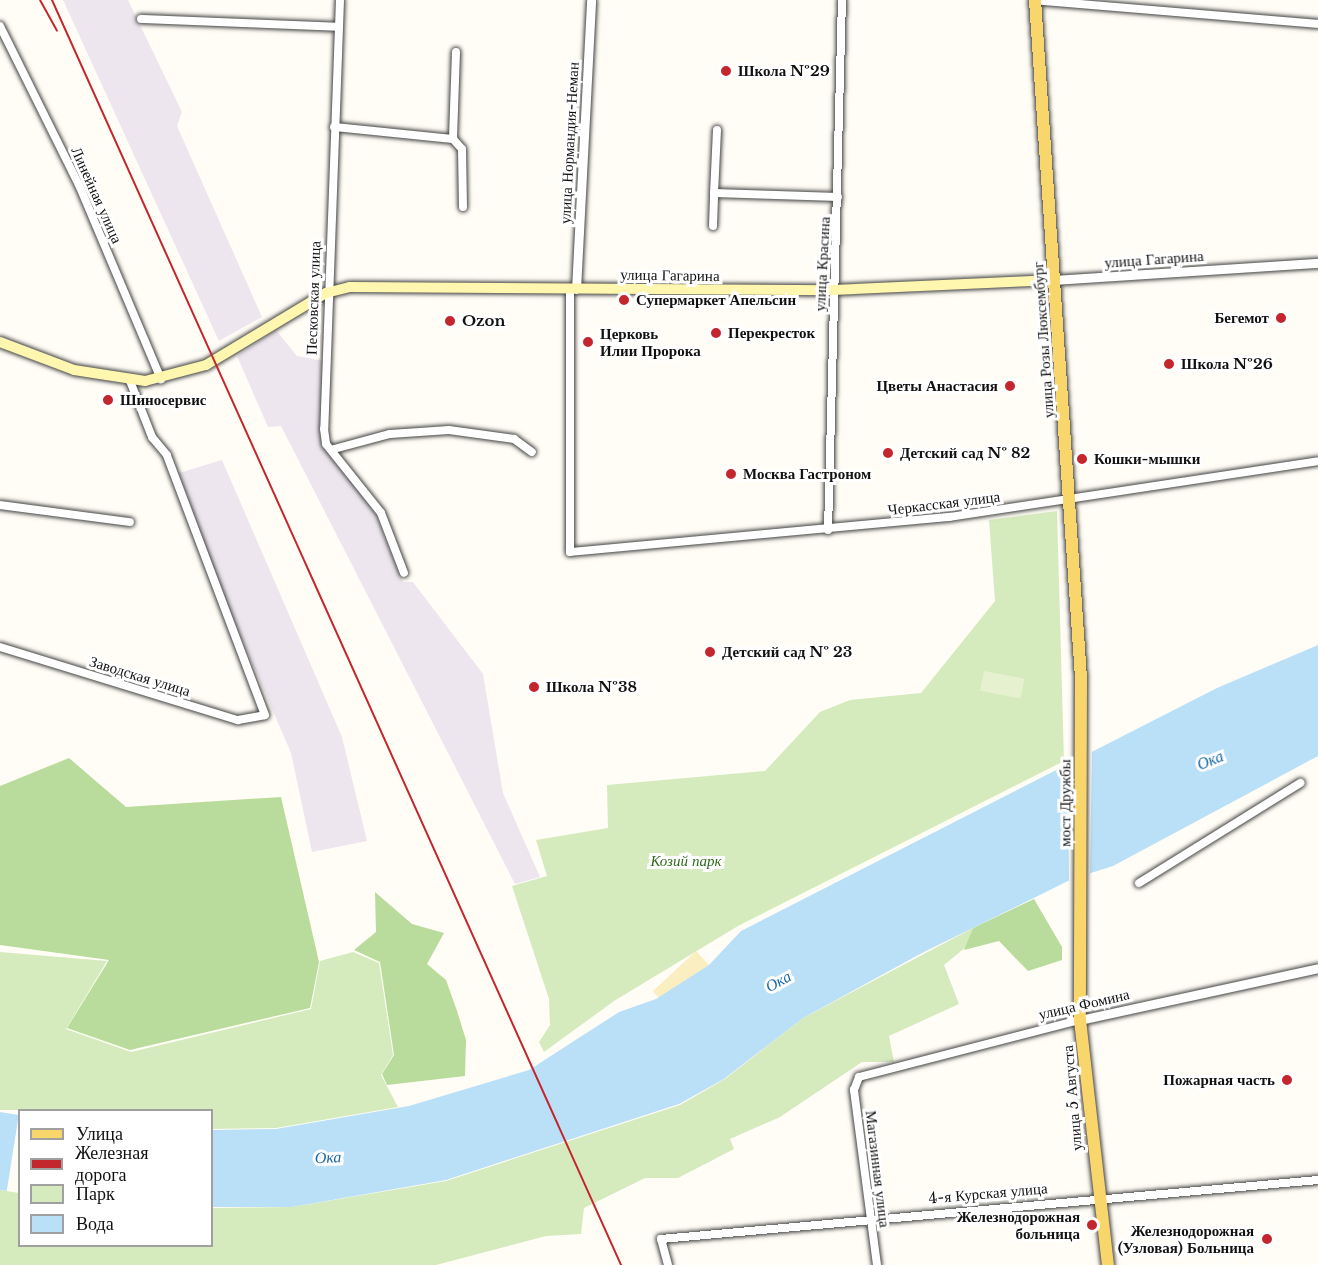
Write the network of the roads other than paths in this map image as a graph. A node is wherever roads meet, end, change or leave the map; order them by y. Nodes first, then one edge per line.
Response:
1 (340, 0) edge
2 (591, 0) edge
3 (842, 0) edge
4 (1030, 0) edge
5 (1035, 0) edge
6 (141, 19) dead end
7 (1318, 24) edge
8 (0, 26) edge
9 (339, 27) junction
10 (456, 52) dead end
11 (334, 127) junction
12 (717, 130) dead end
13 (453, 139) junction
14 (714, 193) junction
15 (838, 196) junction
16 (463, 207) dead end
17 (713, 226) dead end
18 (1318, 263) edge
19 (1054, 280) junction
20 (573, 288) junction
21 (833, 290) junction
22 (326, 293) junction
23 (0, 342) edge
24 (160, 379) junction
25 (130, 381) junction
26 (334, 449) junction
27 (532, 452) dead end
28 (1318, 461) edge
29 (1069, 500) junction
30 (0, 505) edge
31 (130, 522) dead end
32 (828, 530) junction
33 (570, 552) joint
34 (404, 573) dead end
35 (0, 647) edge
36 (1081, 679) joint
37 (1300, 783) dead end
38 (1139, 883) dead end
39 (1079, 927) joint
40 (1318, 968) edge
41 (1080, 1020) junction
42 (860, 1077) joint
43 (1318, 1180) edge
44 (1097, 1198) junction
45 (870, 1217) junction
46 (668, 1265) edge
47 (877, 1265) edge
48 (1108, 1265) edge

1 - 9 street, Песковская улица
2 - 20 street, улица Нормандия-Неман
3 - 15 street, улица Красина
4 - 5 street
5 - 7 street
5 - 19 main road, улица Розы Люксембург
6 - 9 street
8 - 24 street, Линейная улица
9 - 11 street, Песковская улица
10 - 13 street
11 - 13 street
11 - 22 street, Песковская улица
12 - 14 street
13 - 16 street
14 - 15 street
14 - 17 street
15 - 21 street, улица Красина
18 - 19 street, улица Гагарина
19 - 21 main road, улица Гагарина
19 - 29 main road, улица Розы Люксембург
20 - 21 main road, улица Гагарина
20 - 22 main road, улица Гагарина
20 - 33 street, улица Нормандия-Неман
21 - 32 street, улица Красина
22 - 24 main road, улица Гагарина
22 - 26 street, Песковская улица
23 - 25 main road, улица Гагарина
24 - 25 main road, улица Гагарина
25 - 35 street, Заводская улица
26 - 27 street
26 - 34 street, Песковская улица
28 - 29 street, Черкасская улица
29 - 32 street, Черкасская улица
29 - 36 main road, улица Розы Люксембург
30 - 31 street
32 - 33 street, Черкасская улица
36 - 39 main road, мост Дружбы
37 - 38 street
39 - 41 main road, улица 5 Августа
40 - 41 street, улица Фомина
41 - 42 street, улица Фомина
41 - 44 main road, улица 5 Августа
42 - 45 street, Магазинная улица
43 - 44 street, 4-я Курская улица
44 - 45 street, 4-я Курская улица
44 - 48 main road, улица 5 Августа
45 - 46 street, 4-я Курская улица
45 - 47 street, Магазинная улица

